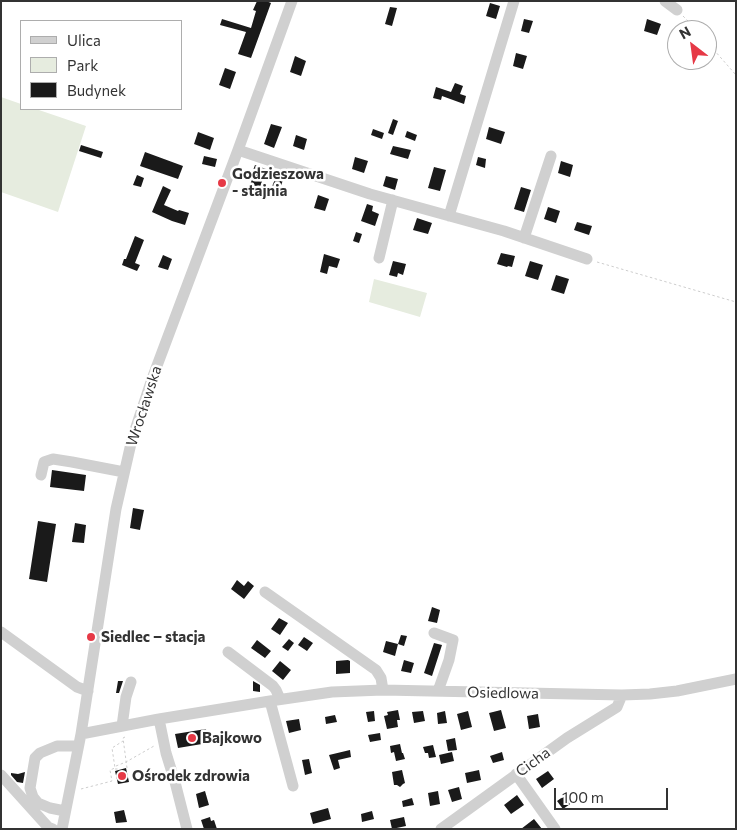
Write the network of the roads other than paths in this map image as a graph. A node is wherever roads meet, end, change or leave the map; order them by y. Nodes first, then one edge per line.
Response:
1 (292, 1) edge
2 (514, 1) edge
3 (666, 1) edge
4 (677, 10) road end
5 (238, 150) junction
6 (551, 156) dead end
7 (393, 200) junction
8 (449, 216) junction
9 (524, 238) junction
10 (379, 258) dead end
11 (587, 259) road end
12 (124, 472) junction
13 (41, 475) dead end
14 (265, 592) dead end
15 (1, 632) edge
16 (434, 633) dead end
17 (228, 652) dead end
18 (736, 679) edge
19 (131, 682) dead end
20 (383, 690) junction
21 (88, 691) junction
22 (438, 692) junction
23 (622, 695) junction
24 (275, 700) junction
25 (159, 719) junction
26 (125, 731) junction
27 (81, 734) junction
28 (78, 746) junction
29 (516, 774) junction
30 (1, 775) edge
31 (293, 786) dead end
32 (65, 811) junction
33 (52, 829) edge
34 (62, 829) edge
35 (187, 829) edge
36 (441, 829) edge
37 (555, 829) edge

1 - 5 street, Wrocławska
2 - 8 street
3 - 4 street
5 - 7 street
5 - 12 street, Wrocławska
6 - 9 street
7 - 8 street
7 - 10 street
8 - 9 street
9 - 11 street
12 - 13 street
12 - 21 street, Wrocławska
14 - 20 street
15 - 21 street
16 - 22 street
17 - 24 street
18 - 23 street, Osiedlowa
19 - 26 street
20 - 22 street, Osiedlowa
20 - 24 street, Osiedlowa
21 - 27 street, Wrocławska
22 - 23 street, Osiedlowa
23 - 29 street, Cicha
24 - 25 street, Osiedlowa
24 - 31 street
25 - 26 street, Osiedlowa
25 - 35 street
26 - 27 street, Osiedlowa
27 - 28 street, Wrocławska
28 - 32 street, Wrocławska
28 - 32 street
29 - 36 street, Cicha
29 - 37 street
30 - 33 street
32 - 34 street, Wrocławska

